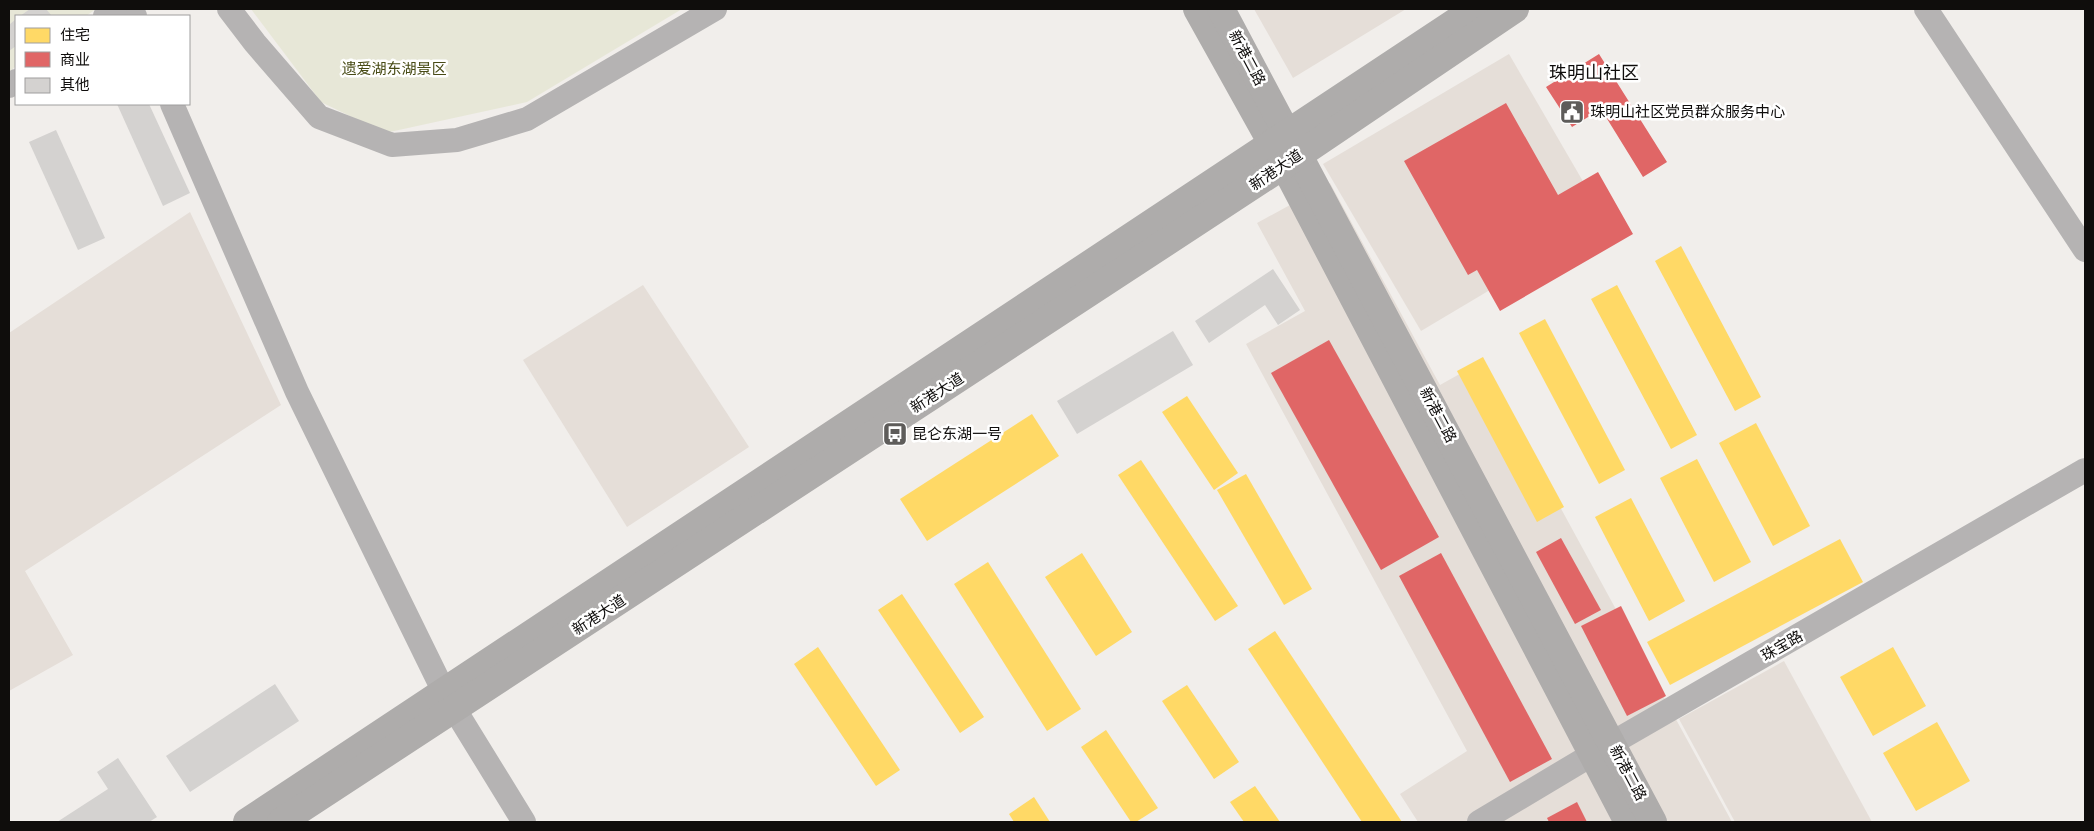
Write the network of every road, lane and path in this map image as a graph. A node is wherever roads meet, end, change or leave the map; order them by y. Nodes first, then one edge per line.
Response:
1 (229, 9) edge
2 (715, 9) edge
3 (1197, 9) edge
4 (1221, 9) edge
5 (1475, 9) edge
6 (1515, 9) edge
7 (1926, 9) edge
8 (172, 105) edge
9 (1286, 149) junction
10 (2085, 250) edge
11 (2085, 470) edge
12 (450, 701) junction
13 (1603, 749) junction
14 (247, 822) edge
15 (281, 822) edge
16 (524, 822) edge
17 (1478, 822) edge
18 (1628, 822) edge
19 (1653, 822) edge

1 - 2 street
3 - 9 main road, 新港二路
4 - 9 main road, 新港二路
5 - 9 main road, 新港大道
6 - 9 main road, 新港大道
7 - 10 street
8 - 12 street
9 - 12 main road, 新港大道
9 - 13 main road, 新港二路
11 - 13 street, 珠宝路
12 - 14 main road, 新港大道
12 - 15 main road, 新港大道
12 - 16 street
13 - 17 street, 珠宝路
13 - 18 main road, 新港二路
13 - 19 main road, 新港二路

